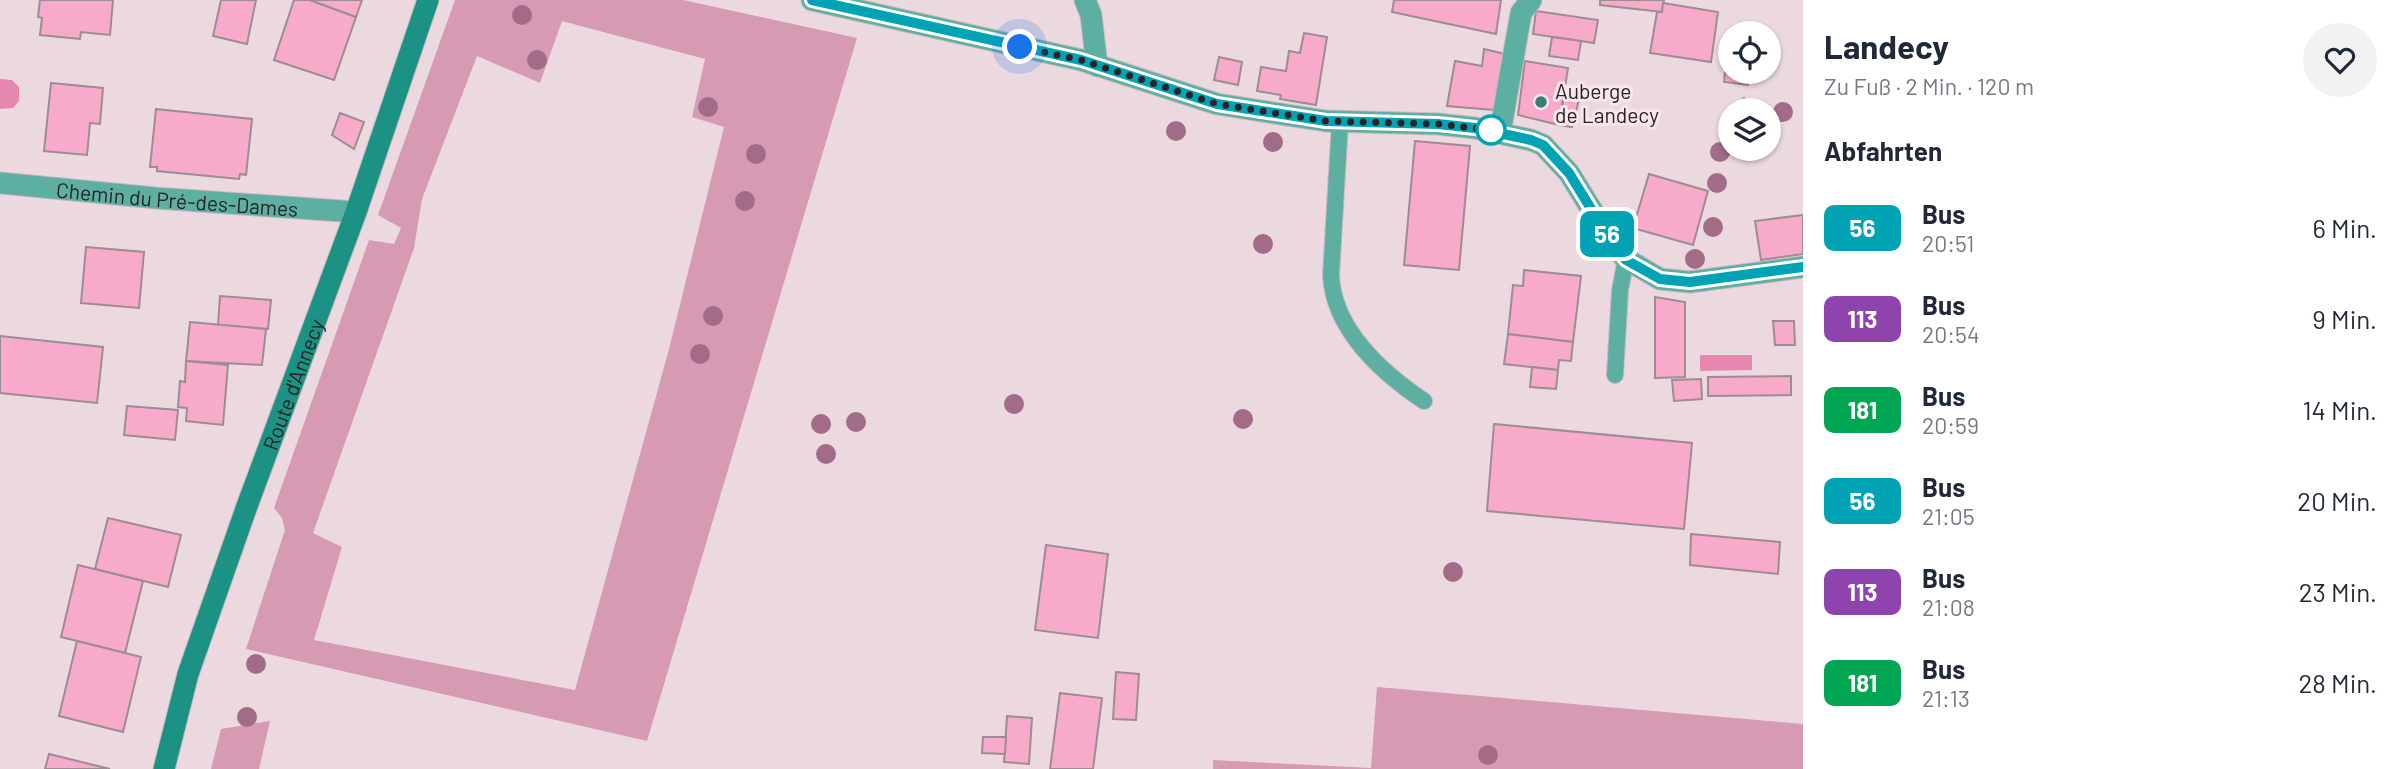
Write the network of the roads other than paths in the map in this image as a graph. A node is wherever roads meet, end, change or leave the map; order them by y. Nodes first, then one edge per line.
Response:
1 (428, 0) edge
2 (812, 0) edge
3 (1085, 0) edge
4 (1531, 0) edge
5 (1097, 66) junction
6 (1340, 122) junction
7 (1500, 133) junction
8 (0, 183) edge
9 (356, 212) junction
10 (1626, 260) junction
11 (1803, 267) edge
12 (1615, 375) dead end
13 (1424, 401) dead end
14 (164, 769) edge

1 - 9 street, Route d'Annecy
2 - 5 street
3 - 5 street
4 - 7 street
5 - 6 street
6 - 7 street
6 - 13 lane
7 - 10 street
8 - 9 street, Chemin du Pré-des-Dames
9 - 14 street, Route d'Annecy
10 - 11 street
10 - 12 lane

